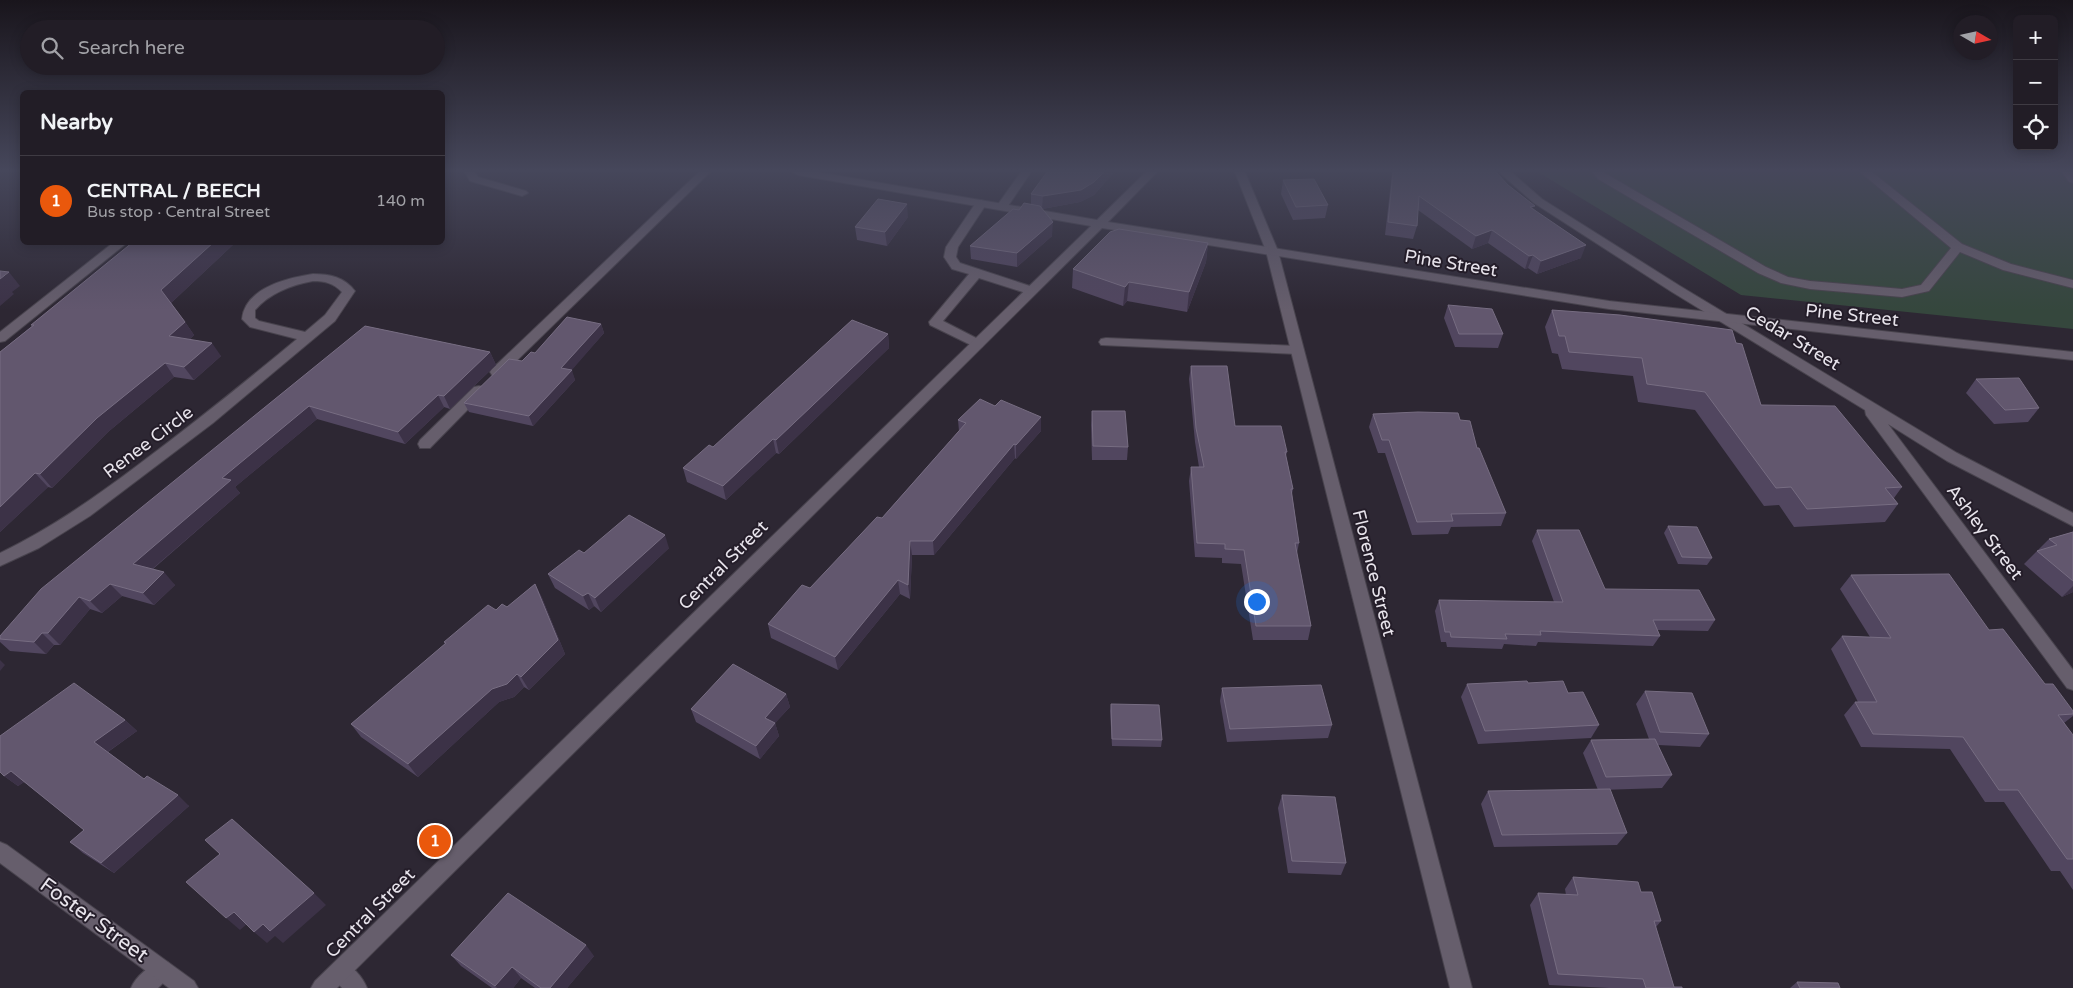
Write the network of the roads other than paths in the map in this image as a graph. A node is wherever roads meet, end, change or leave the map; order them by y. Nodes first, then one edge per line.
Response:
1 (658, 218) edge
2 (970, 218) edge
3 (1067, 218) edge
4 (1107, 218) edge
5 (1259, 218) edge
6 (1564, 218) edge
7 (1671, 218) edge
8 (1922, 218) edge
9 (1101, 224) junction
10 (118, 245) edge
11 (1958, 247) junction
12 (1272, 251) junction
13 (976, 273) junction
14 (2073, 284) edge
15 (1032, 291) junction
16 (1724, 319) junction
17 (307, 337) junction
18 (0, 338) edge
19 (1106, 342) dead end
20 (978, 344) junction
21 (1297, 350) junction
22 (2073, 356) edge
23 (1866, 404) junction
24 (425, 444) dead end
25 (2073, 520) edge
26 (0, 560) edge
27 (2073, 683) edge
28 (0, 851) edge
29 (162, 970) junction
30 (340, 971) junction
31 (142, 988) edge
32 (187, 988) edge
33 (322, 988) edge
34 (356, 988) edge
35 (1460, 988) edge

1 - 24 street
2 - 13 street
3 - 9 street, Pine Street
4 - 9 street, Central Street
5 - 12 street, Florence Street
6 - 16 street, Cedar Street
7 - 11 street
8 - 11 street
9 - 12 street, Pine Street
9 - 15 street, Central Street
10 - 18 street
11 - 14 street
12 - 16 street, Pine Street
12 - 21 street, Florence Street
13 - 15 street
13 - 20 street
15 - 20 street, Central Street
16 - 22 street, Pine Street
16 - 23 street, Cedar Street
17 - 17 street, Renee Circle
17 - 26 street, Renee Circle
19 - 21 street
20 - 30 street, Central Street
21 - 35 street, Florence Street
23 - 25 street, Cedar Street
23 - 27 street, Ashley Street
28 - 29 street, Foster Street
29 - 31 street
29 - 32 street, Foster Street
30 - 33 street, Central Street
30 - 34 street

